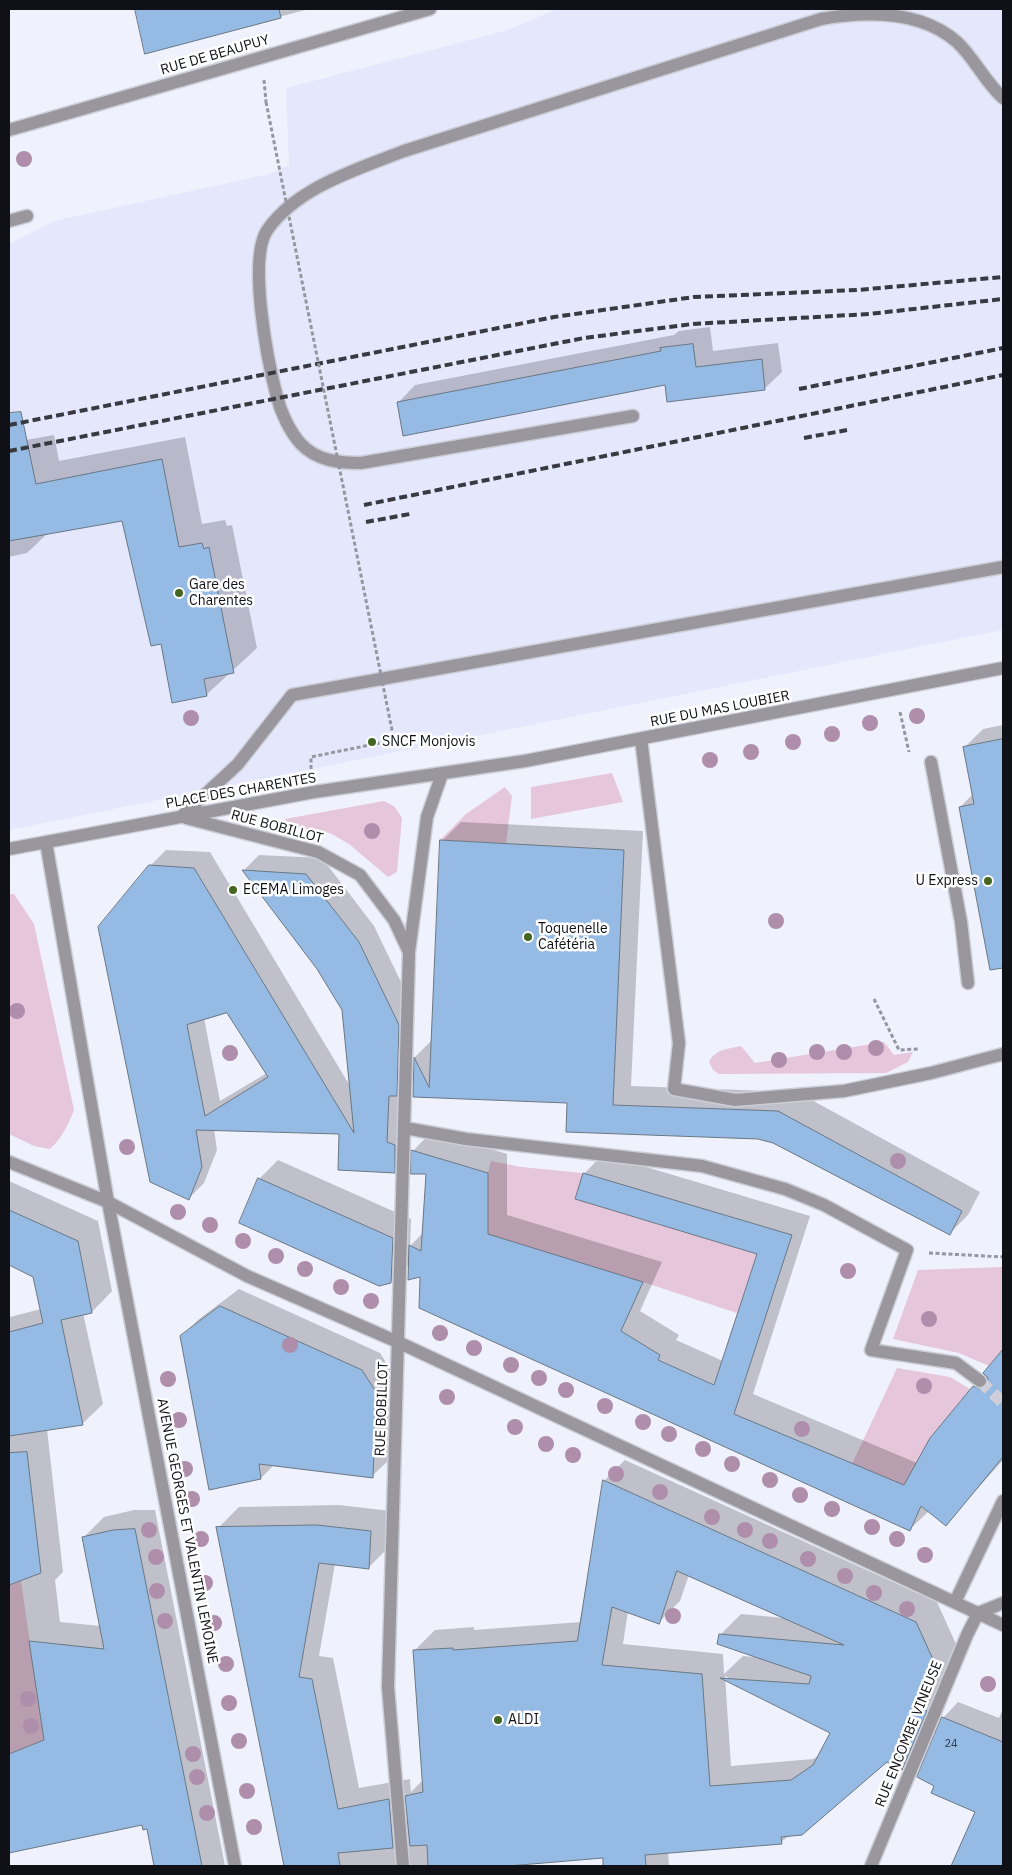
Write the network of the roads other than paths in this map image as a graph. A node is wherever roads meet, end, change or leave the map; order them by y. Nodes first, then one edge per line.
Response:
1 (430, 9) edge
2 (1003, 98) edge
3 (9, 130) edge
4 (27, 216) dead end
5 (9, 221) edge
6 (633, 416) dead end
7 (1003, 567) edge
8 (1003, 668) edge
9 (641, 739) junction
10 (932, 762) dead end
11 (442, 774) junction
12 (181, 817) junction
13 (46, 842) junction
14 (9, 849) edge
15 (409, 952) junction
16 (968, 983) dead end
17 (1003, 1054) edge
18 (405, 1128) junction
19 (9, 1162) edge
20 (108, 1202) junction
21 (400, 1343) junction
22 (980, 1381) tunnel mouth
23 (1003, 1501) edge
24 (955, 1602) junction
25 (1003, 1603) edge
26 (978, 1614) junction
27 (1003, 1625) edge
28 (235, 1866) edge
29 (403, 1866) edge
30 (871, 1866) edge

1 - 3 street, RUE DE BEAUPUY
2 - 6 street
4 - 5 street
7 - 12 street
8 - 9 street, RUE DU MAS LOUBIER
9 - 11 street, RUE DU MAS LOUBIER
9 - 17 street
10 - 16 street
11 - 12 street, PLACE DES CHARENTES
11 - 15 street, RUE BOBILLOT
12 - 13 street, PLACE DES CHARENTES
12 - 15 street, RUE BOBILLOT
13 - 14 street, PLACE DES CHARENTES
13 - 20 street
15 - 18 street, RUE BOBILLOT
18 - 21 street, RUE BOBILLOT
18 - 22 street
19 - 20 street
20 - 21 street
20 - 28 street, AVENUE GEORGES ET VALENTIN LEMOINE
21 - 24 street
21 - 29 street, RUE BOBILLOT
23 - 24 street
24 - 26 street
25 - 26 street
26 - 27 street
26 - 30 street, RUE ENCOMBE VINEUSE

